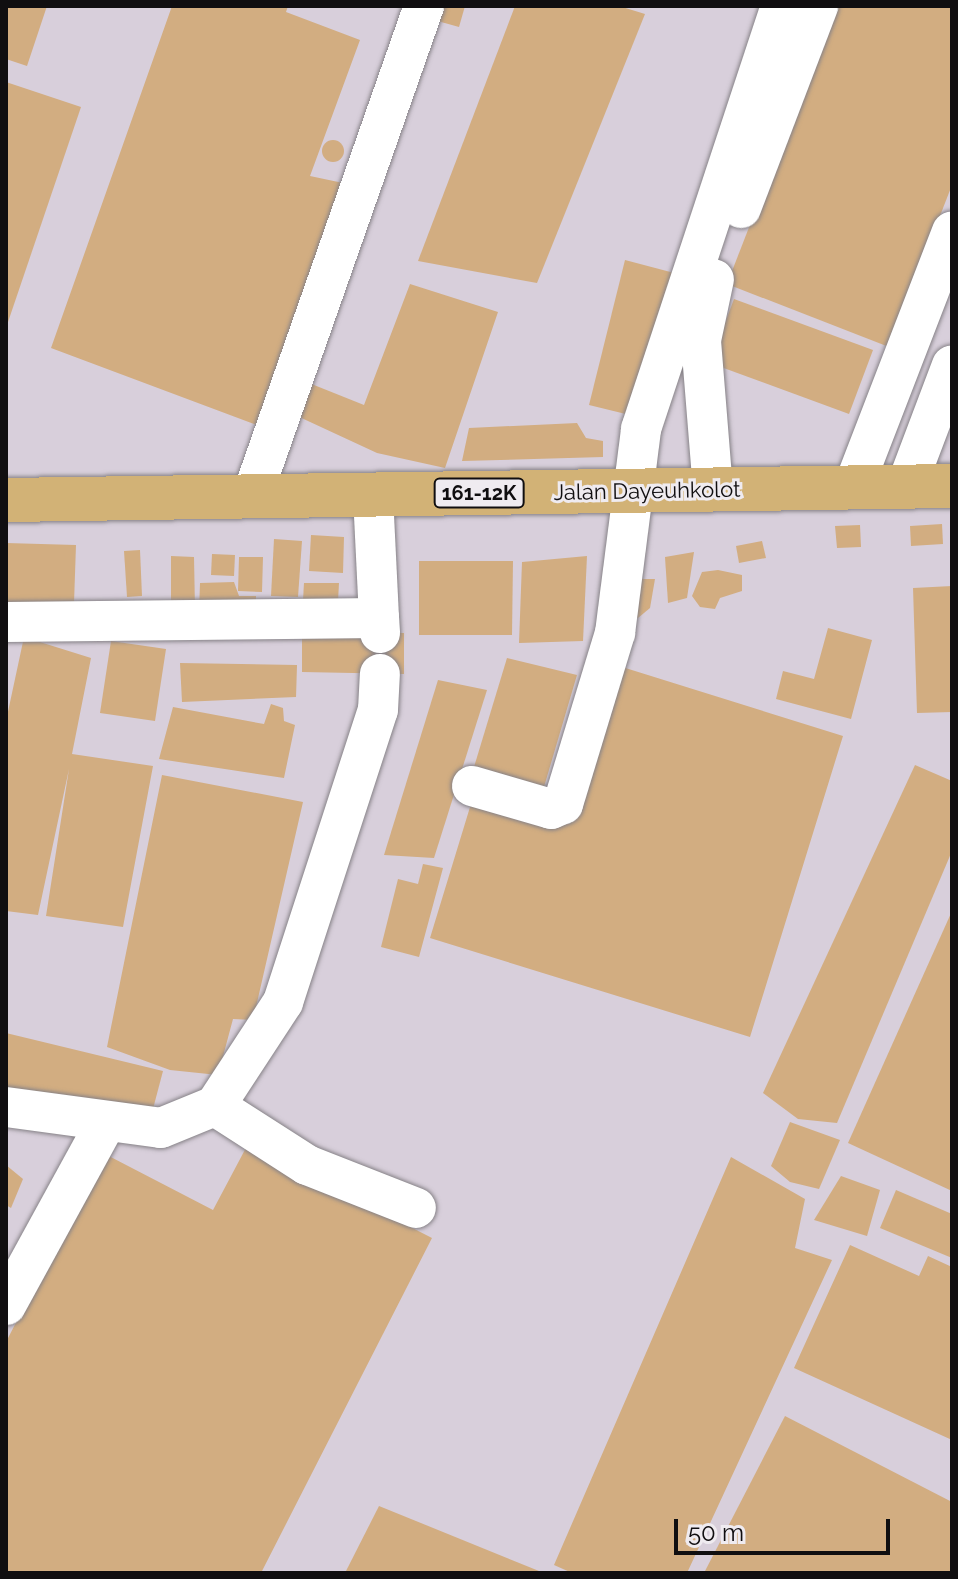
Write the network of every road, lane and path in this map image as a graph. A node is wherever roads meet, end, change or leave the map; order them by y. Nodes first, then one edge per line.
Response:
1 (424, 6) edge
2 (781, 6) edge
3 (818, 6) edge
4 (952, 231) edge
5 (952, 365) edge
6 (952, 486) edge
7 (906, 487) junction
8 (853, 488) junction
9 (713, 490) junction
10 (631, 491) junction
11 (373, 495) junction
12 (252, 496) junction
13 (6, 500) edge
14 (6, 622) edge
15 (380, 674) dead end
16 (472, 786) dead end
17 (215, 1106) junction
18 (6, 1107) edge
19 (105, 1124) junction
20 (416, 1208) dead end
21 (6, 1305) edge

1 - 12 lane
2 - 10 lane
3 - 9 lane
4 - 8 lane
5 - 7 lane
6 - 7 main road, Jalan Dayeuhkolot / 161-12K
7 - 8 main road, Jalan Dayeuhkolot / 161-12K
8 - 9 main road, Jalan Dayeuhkolot / 161-12K
9 - 10 main road, Jalan Dayeuhkolot / 161-12K
10 - 11 main road, Jalan Dayeuhkolot / 161-12K
10 - 16 lane
11 - 12 main road, Jalan Dayeuhkolot / 161-12K
11 - 14 lane
12 - 13 main road, Jalan Dayeuhkolot / 161-12K
15 - 17 lane
17 - 19 lane
17 - 20 lane
18 - 19 lane
19 - 21 lane

